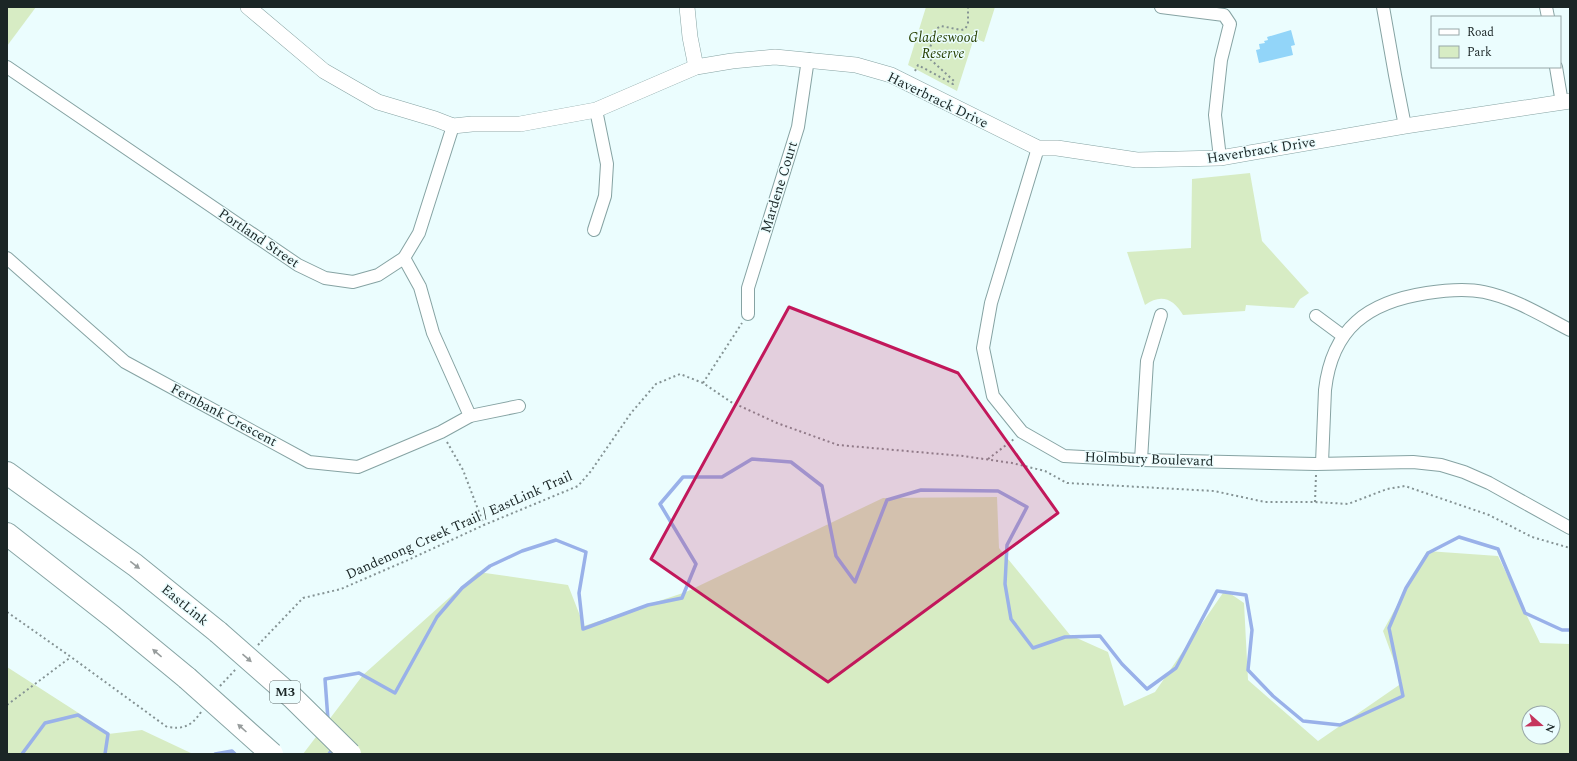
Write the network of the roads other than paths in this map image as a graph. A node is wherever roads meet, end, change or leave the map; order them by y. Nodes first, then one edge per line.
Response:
1 (248, 7) edge
2 (687, 7) edge
3 (1161, 7) edge
4 (1383, 7) edge
5 (808, 59) junction
6 (7, 67) edge
7 (696, 67) junction
8 (1556, 68) edge
9 (1566, 102) edge
10 (596, 110) junction
11 (452, 126) junction
12 (1406, 126) junction
13 (1038, 148) junction
14 (1220, 158) junction
15 (594, 230) dead end
16 (7, 258) edge
17 (404, 258) junction
18 (748, 314) road end
19 (1161, 315) dead end
20 (1316, 316) dead end
21 (1570, 330) edge
22 (1343, 336) junction
23 (519, 406) dead end
24 (470, 416) junction
25 (7, 460) edge
26 (1142, 460) junction
27 (1319, 464) junction
28 (7, 472) edge
29 (1570, 528) edge
30 (7, 534) edge
31 (103, 542) junction
32 (7, 553) edge
33 (113, 617) junction
34 (272, 754) edge
35 (350, 754) edge

1 - 11 street, Haverbrack Drive
2 - 7 street
3 - 14 street
4 - 12 street
5 - 7 street, Haverbrack Drive
5 - 13 street, Haverbrack Drive
5 - 18 street, Mardene Court
6 - 17 street, Portland Street
7 - 10 street, Haverbrack Drive
8 - 9 street
9 - 12 street, Haverbrack Drive
10 - 11 street, Haverbrack Drive
10 - 15 street
11 - 17 street, Portland Street
12 - 14 street, Haverbrack Drive
13 - 14 street, Haverbrack Drive
13 - 26 street, Holmbury Boulevard
16 - 24 street, Fernbank Crescent
17 - 24 street
19 - 26 street
20 - 22 street
21 - 22 street
22 - 27 street
23 - 24 street, Fernbank Crescent
25 - 31 highway
26 - 27 street, Holmbury Boulevard
27 - 29 street, Holmbury Boulevard
28 - 31 highway, EastLink / M3
30 - 33 highway
31 -> 35 highway, EastLink / M3, bridge
32 - 33 highway
34 -> 33 highway, bridge

